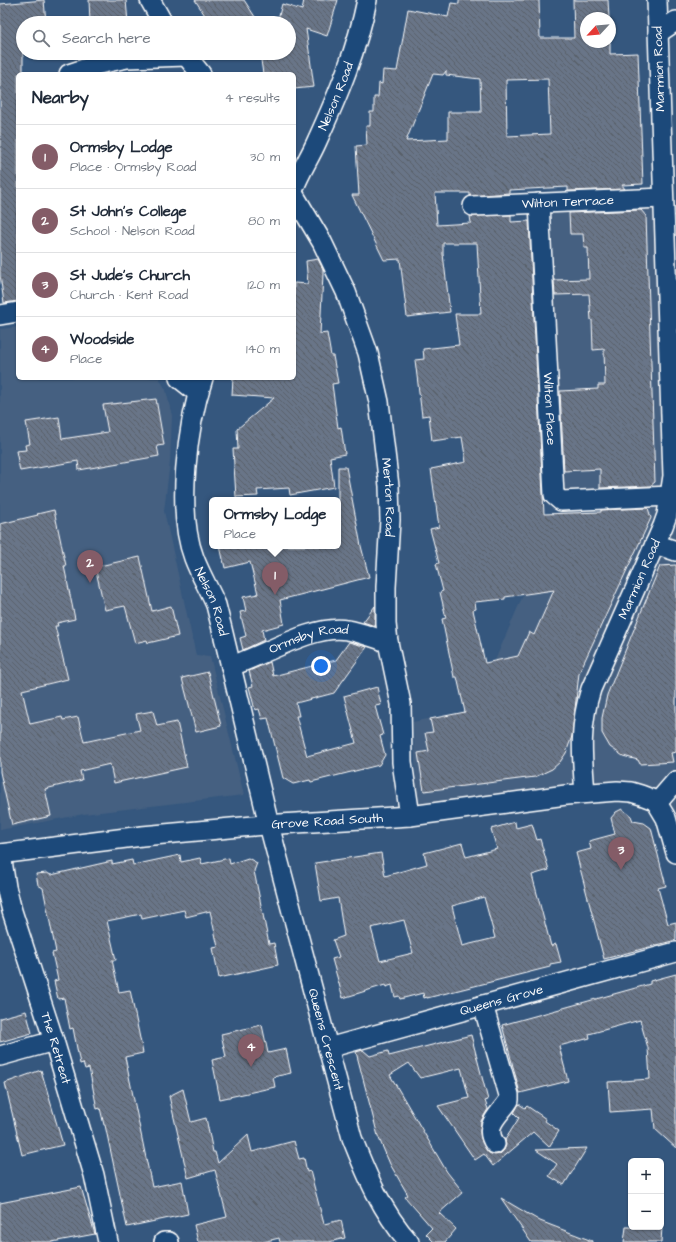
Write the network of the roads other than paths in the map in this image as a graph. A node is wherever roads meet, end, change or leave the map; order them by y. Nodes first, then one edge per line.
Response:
1 (150, 0) edge
2 (367, 0) edge
3 (657, 0) edge
4 (160, 16) edge
5 (676, 21) edge
6 (658, 33) junction
7 (118, 60) edge
8 (190, 60) edge
9 (75, 72) edge
10 (200, 72) edge
11 (669, 163) edge
12 (296, 184) edge
13 (296, 198) edge
14 (663, 198) junction
15 (539, 203) junction
16 (473, 206) dead end
17 (16, 312) edge
18 (0, 315) edge
19 (185, 380) edge
20 (200, 385) edge
21 (670, 496) junction
22 (655, 544) junction
23 (676, 551) edge
24 (388, 642) junction
25 (231, 666) junction
26 (676, 781) edge
27 (585, 793) junction
28 (656, 802) junction
29 (410, 816) junction
30 (268, 825) junction
31 (676, 853) edge
32 (1, 854) edge
33 (676, 952) edge
34 (483, 1005) junction
35 (54, 1041) junction
36 (328, 1048) junction
37 (0, 1056) edge
38 (495, 1144) dead end
39 (400, 1239) edge
40 (108, 1242) edge
41 (164, 1242) edge
42 (169, 1242) edge

1 - 4 street
2 - 12 street, Nelson Road
3 - 6 street, Marmion Road
5 - 6 street
6 - 11 street, Marmion Road
7 - 9 street
8 - 10 street
11 - 14 street, Marmion Road
13 - 24 street, Merton Road
14 - 15 street, Wilton Terrace
14 - 21 street, Marmion Road
15 - 16 street, Wilton Terrace
15 - 21 street, Wilton Place
17 - 18 street
19 - 20 street
20 - 25 street, Nelson Road
21 - 22 street, Marmion Road
22 - 23 street
22 - 27 street, Marmion Road
24 - 25 street, Ormsby Road
24 - 29 street, Merton Road
25 - 30 street, Nelson Road
26 - 28 street
27 - 28 street, Grove Road South
27 - 29 street, Grove Road South
28 - 31 street
29 - 30 street, Grove Road South
30 - 32 street, Grove Road South
30 - 36 street, Queens Crescent
32 - 35 street, The Retreat
33 - 34 street, Queens Grove
34 - 36 street, Queens Grove
34 - 38 street
35 - 37 street
35 - 40 street, The Retreat
36 - 39 street, Queens Crescent
41 - 42 street

